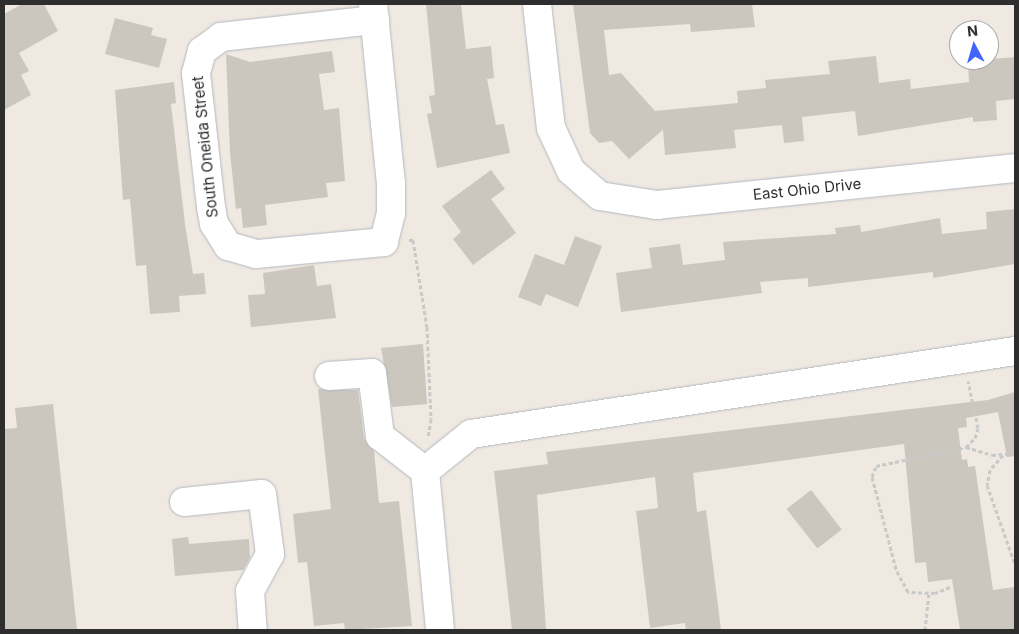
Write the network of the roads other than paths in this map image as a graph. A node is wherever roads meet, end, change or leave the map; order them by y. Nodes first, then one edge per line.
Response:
1 (537, 4) edge
2 (374, 12) edge
3 (1015, 168) edge
4 (1015, 351) edge
5 (329, 376) dead end
6 (425, 470) junction
7 (184, 502) dead end
8 (254, 630) edge
9 (440, 630) edge

1 - 3 street, East Ohio Drive
2 - 2 street, South Oneida Street
4 - 6 street
5 - 6 street
6 - 9 street
7 - 8 street

